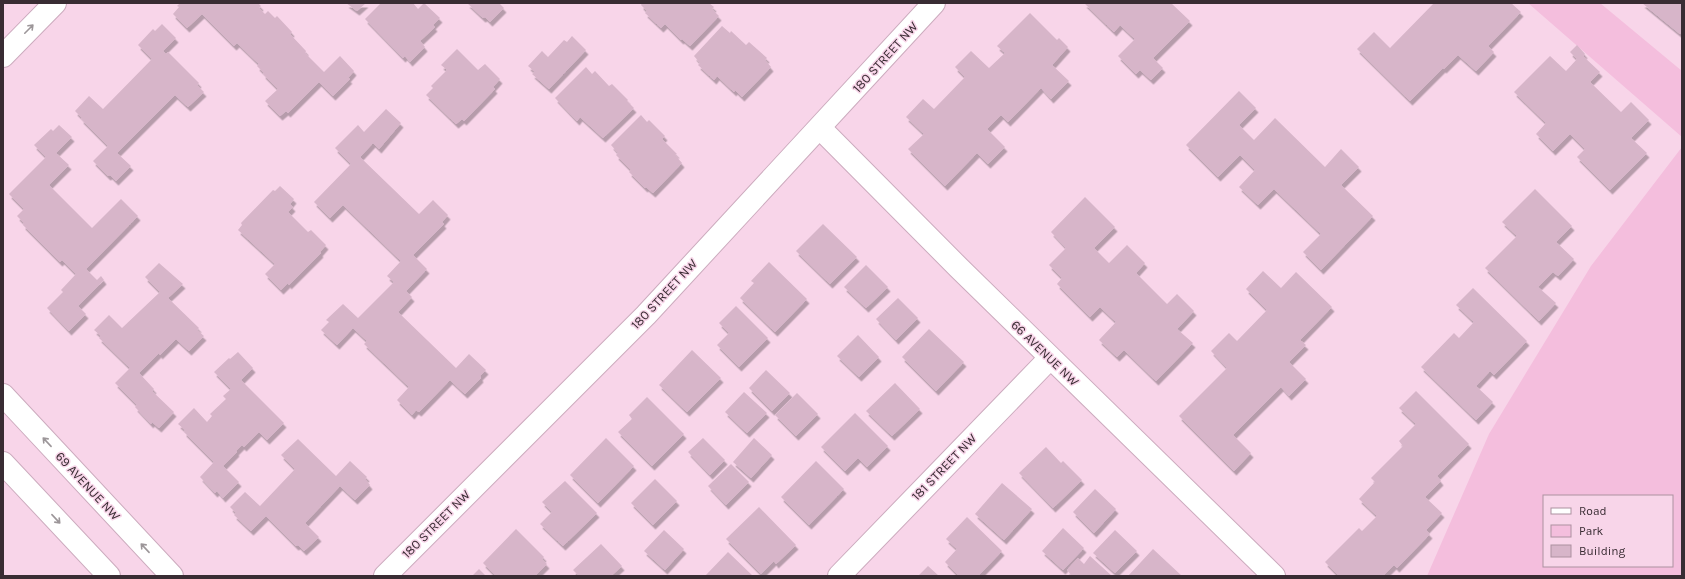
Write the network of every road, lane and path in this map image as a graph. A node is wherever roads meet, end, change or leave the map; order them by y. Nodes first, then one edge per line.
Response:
1 (56, 3) edge
2 (934, 3) edge
3 (3, 56) edge
4 (820, 128) junction
5 (1050, 358) junction
6 (3, 395) edge
7 (3, 463) edge
8 (109, 576) edge
9 (172, 576) edge
10 (385, 576) edge
11 (839, 576) edge
12 (1274, 576) edge

3 -> 1 street
2 - 4 street, 180 STREET NW
4 - 5 street, 66 AVENUE NW
4 - 10 street, 180 STREET NW
5 - 11 street, 181 STREET NW
5 - 12 street, 66 AVENUE NW
9 -> 6 street, 69 AVENUE NW
7 -> 8 street

